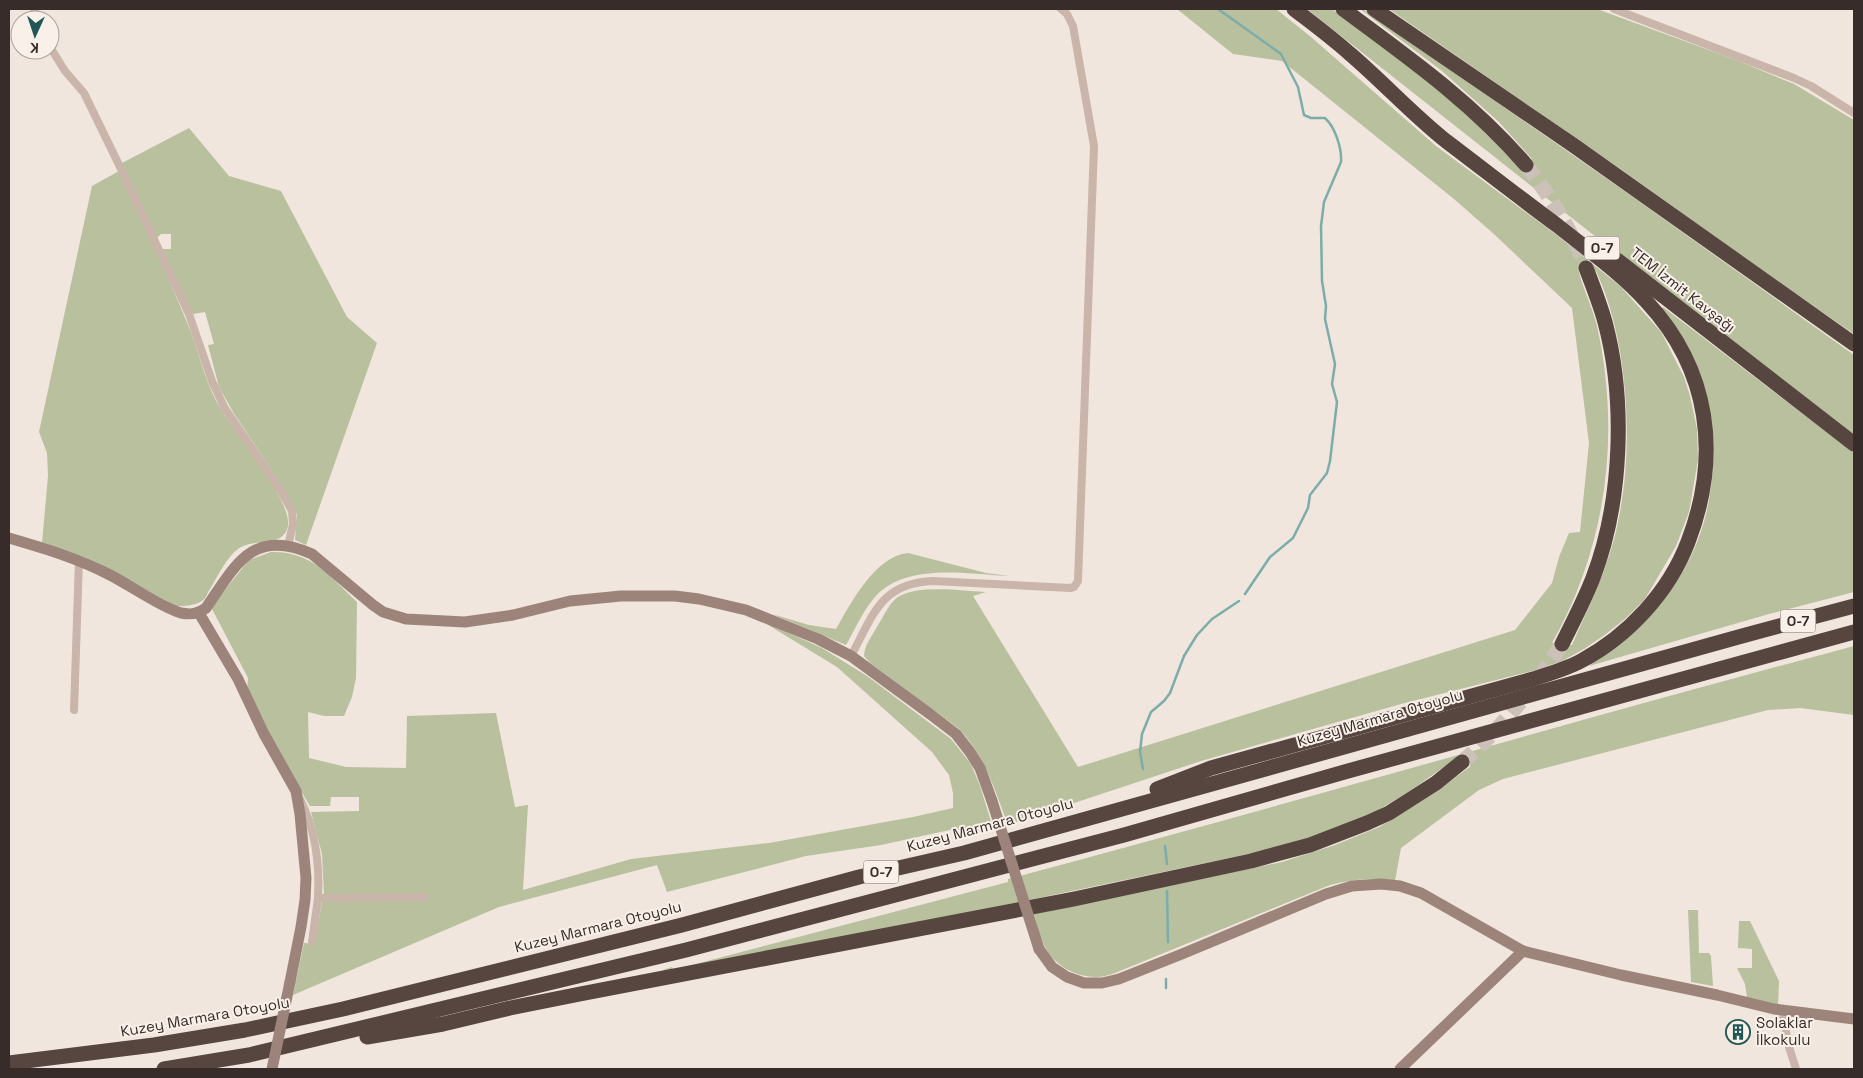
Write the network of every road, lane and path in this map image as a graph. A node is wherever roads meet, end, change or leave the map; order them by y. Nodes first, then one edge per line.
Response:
1 (1061, 9) edge
2 (1294, 9) edge
3 (1343, 9) edge
4 (1374, 9) edge
5 (1614, 9) edge
6 (1349, 53) junction
7 (58, 60) edge
8 (1854, 113) edge
9 (1526, 165) tunnel mouth
10 (1586, 268) tunnel mouth
11 (1854, 344) edge
12 (1854, 444) edge
13 (9, 538) edge
14 (288, 546) junction
15 (78, 560) junction
16 (1854, 606) edge
17 (199, 613) junction
18 (1854, 632) edge
19 (1562, 644) tunnel mouth
20 (851, 656) junction
21 (74, 710) dead end
22 (1462, 762) tunnel mouth
23 (296, 791) junction
24 (1083, 818) junction
25 (318, 898) junction
26 (426, 898) dead end
27 (312, 942) dead end
28 (1523, 951) junction
29 (1782, 1010) junction
30 (1854, 1019) edge
31 (249, 1055) junction
32 (9, 1063) edge
33 (164, 1069) edge
34 (272, 1069) edge
35 (1400, 1069) edge
36 (1796, 1069) edge

1 - 20 street
2 - 6 highway, O-7
3 - 9 highway
4 - 11 highway
5 - 8 street
6 - 12 highway, TEM İzmit Kavşağı / O-7
6 - 24 highway
7 - 14 street
10 - 19 highway
13 - 15 street
14 - 17 street
14 - 20 street
15 - 17 street
15 - 21 street
16 - 24 highway, Kuzey Marmara Otoyolu / O-7
17 - 23 street
18 - 31 highway, O-7
20 - 28 street, bridge
22 - 31 highway
23 - 25 street
23 - 34 street, bridge
24 - 32 highway, Kuzey Marmara Otoyolu / O-7
25 - 26 street
25 - 27 street
28 - 29 street
28 - 35 street
29 - 30 street
29 - 36 street
31 - 33 highway, O-7

